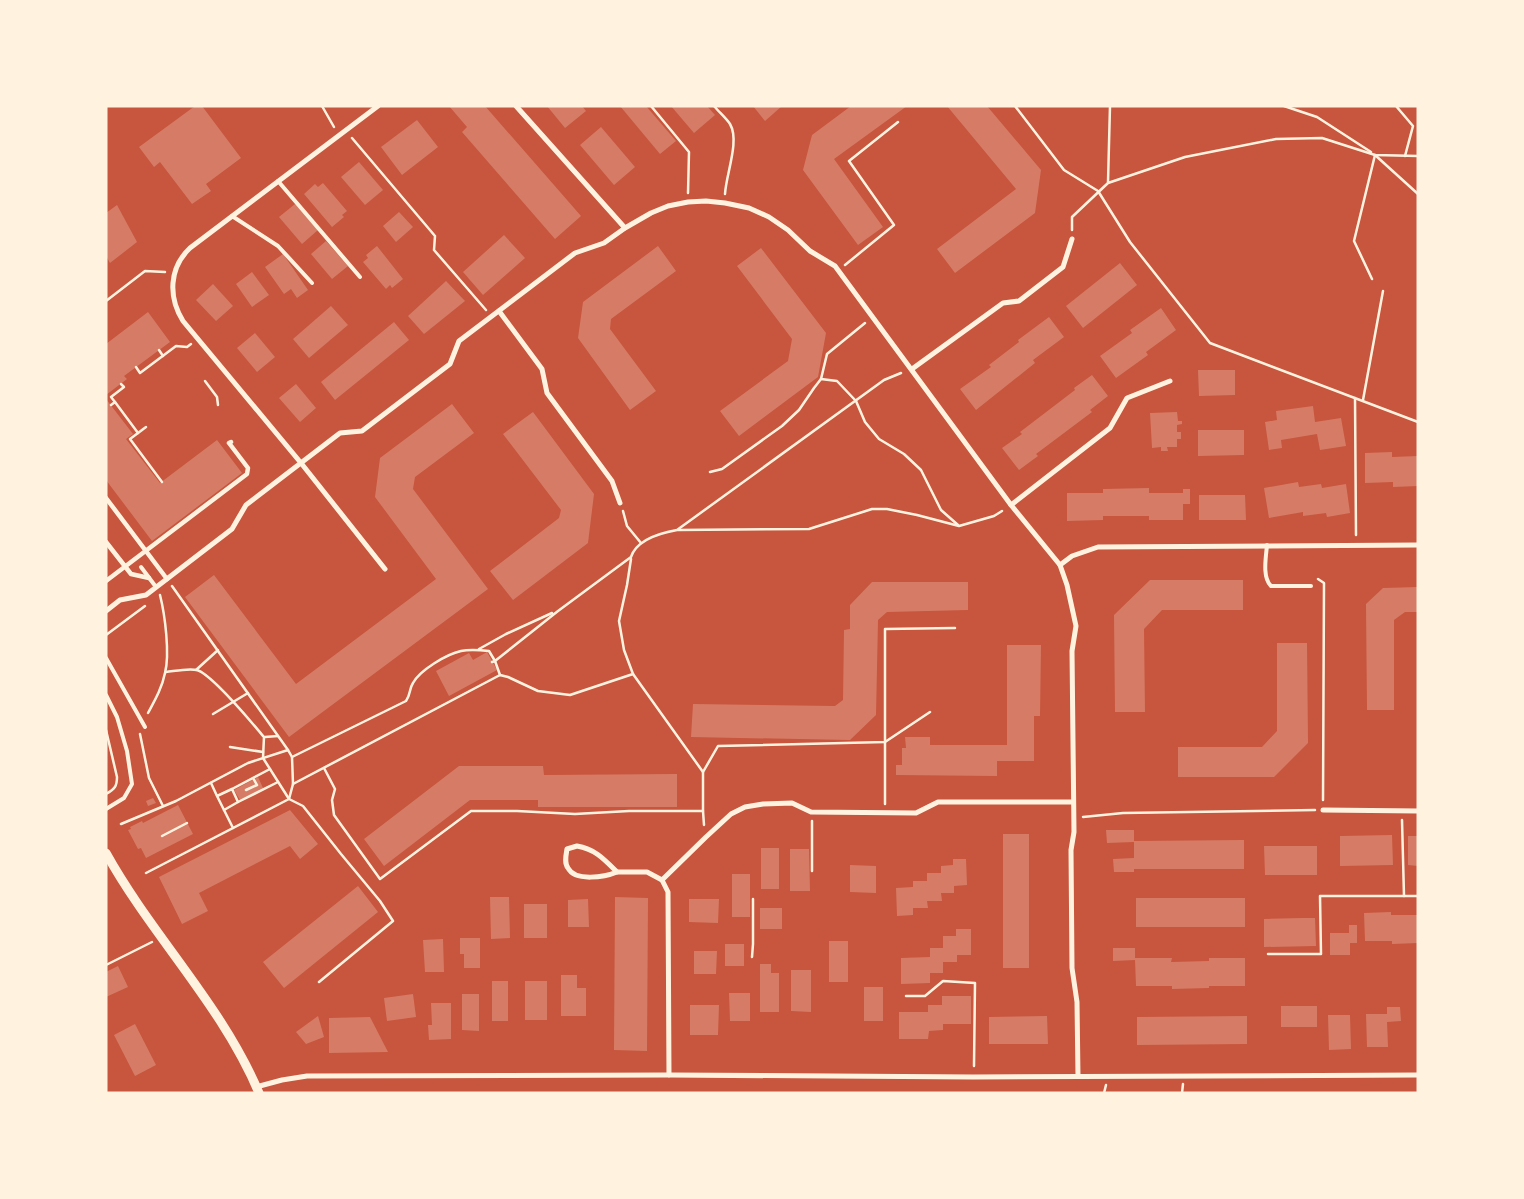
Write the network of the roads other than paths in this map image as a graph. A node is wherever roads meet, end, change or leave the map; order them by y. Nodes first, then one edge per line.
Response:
1 (378, 106) edge
2 (516, 106) edge
3 (278, 181) junction
4 (232, 216) junction
5 (625, 228) junction
6 (1072, 239) road end
7 (360, 277) dead end
8 (312, 283) dead end
9 (499, 311) junction
10 (912, 369) junction
11 (1170, 380) dead end
12 (230, 442) dead end
13 (236, 452) junction
14 (230, 456) dead end
15 (300, 463) junction
16 (106, 498) edge
17 (620, 503) road end
18 (1011, 504) junction
19 (106, 542) edge
20 (1267, 545) junction
21 (1418, 545) edge
22 (146, 551) junction
23 (1060, 565) junction
24 (125, 567) junction
25 (141, 567) dead end
26 (384, 569) dead end
27 (150, 578) junction
28 (167, 579) junction
29 (106, 581) edge
30 (1310, 586) road end
31 (156, 587) junction
32 (106, 611) edge
33 (106, 658) edge
34 (106, 695) edge
35 (144, 725) road end
36 (1073, 802) junction
37 (106, 809) edge
38 (1323, 810) road end
39 (1418, 811) edge
40 (107, 855) edge
41 (616, 872) junction
42 (662, 880) junction
43 (669, 1075) junction
44 (1418, 1075) edge
45 (1078, 1076) junction
46 (257, 1090) edge

1 - 3 street
2 - 5 street
3 - 4 street
3 - 7 lane
4 - 8 lane
4 - 15 street
5 - 9 street
5 - 10 street
6 - 10 street
9 - 15 street
9 - 17 street
10 - 18 street
11 - 18 street
12 - 13 street
13 - 14 street
13 - 22 street
15 - 26 street
15 - 28 street
16 - 22 street
18 - 23 street
19 - 24 street
20 - 21 street
20 - 23 street
20 - 30 lane
22 - 24 street
22 - 28 street
23 - 36 street
24 - 27 street
24 - 29 street
25 - 27 lane
27 - 31 lane
28 - 31 street
31 - 32 street
33 - 35 lane
34 - 37 lane
36 - 42 street
36 - 45 street
38 - 39 street
40 - 46 street
41 - 41 street
41 - 42 street
42 - 43 street
43 - 45 street
43 - 46 street
44 - 45 street

